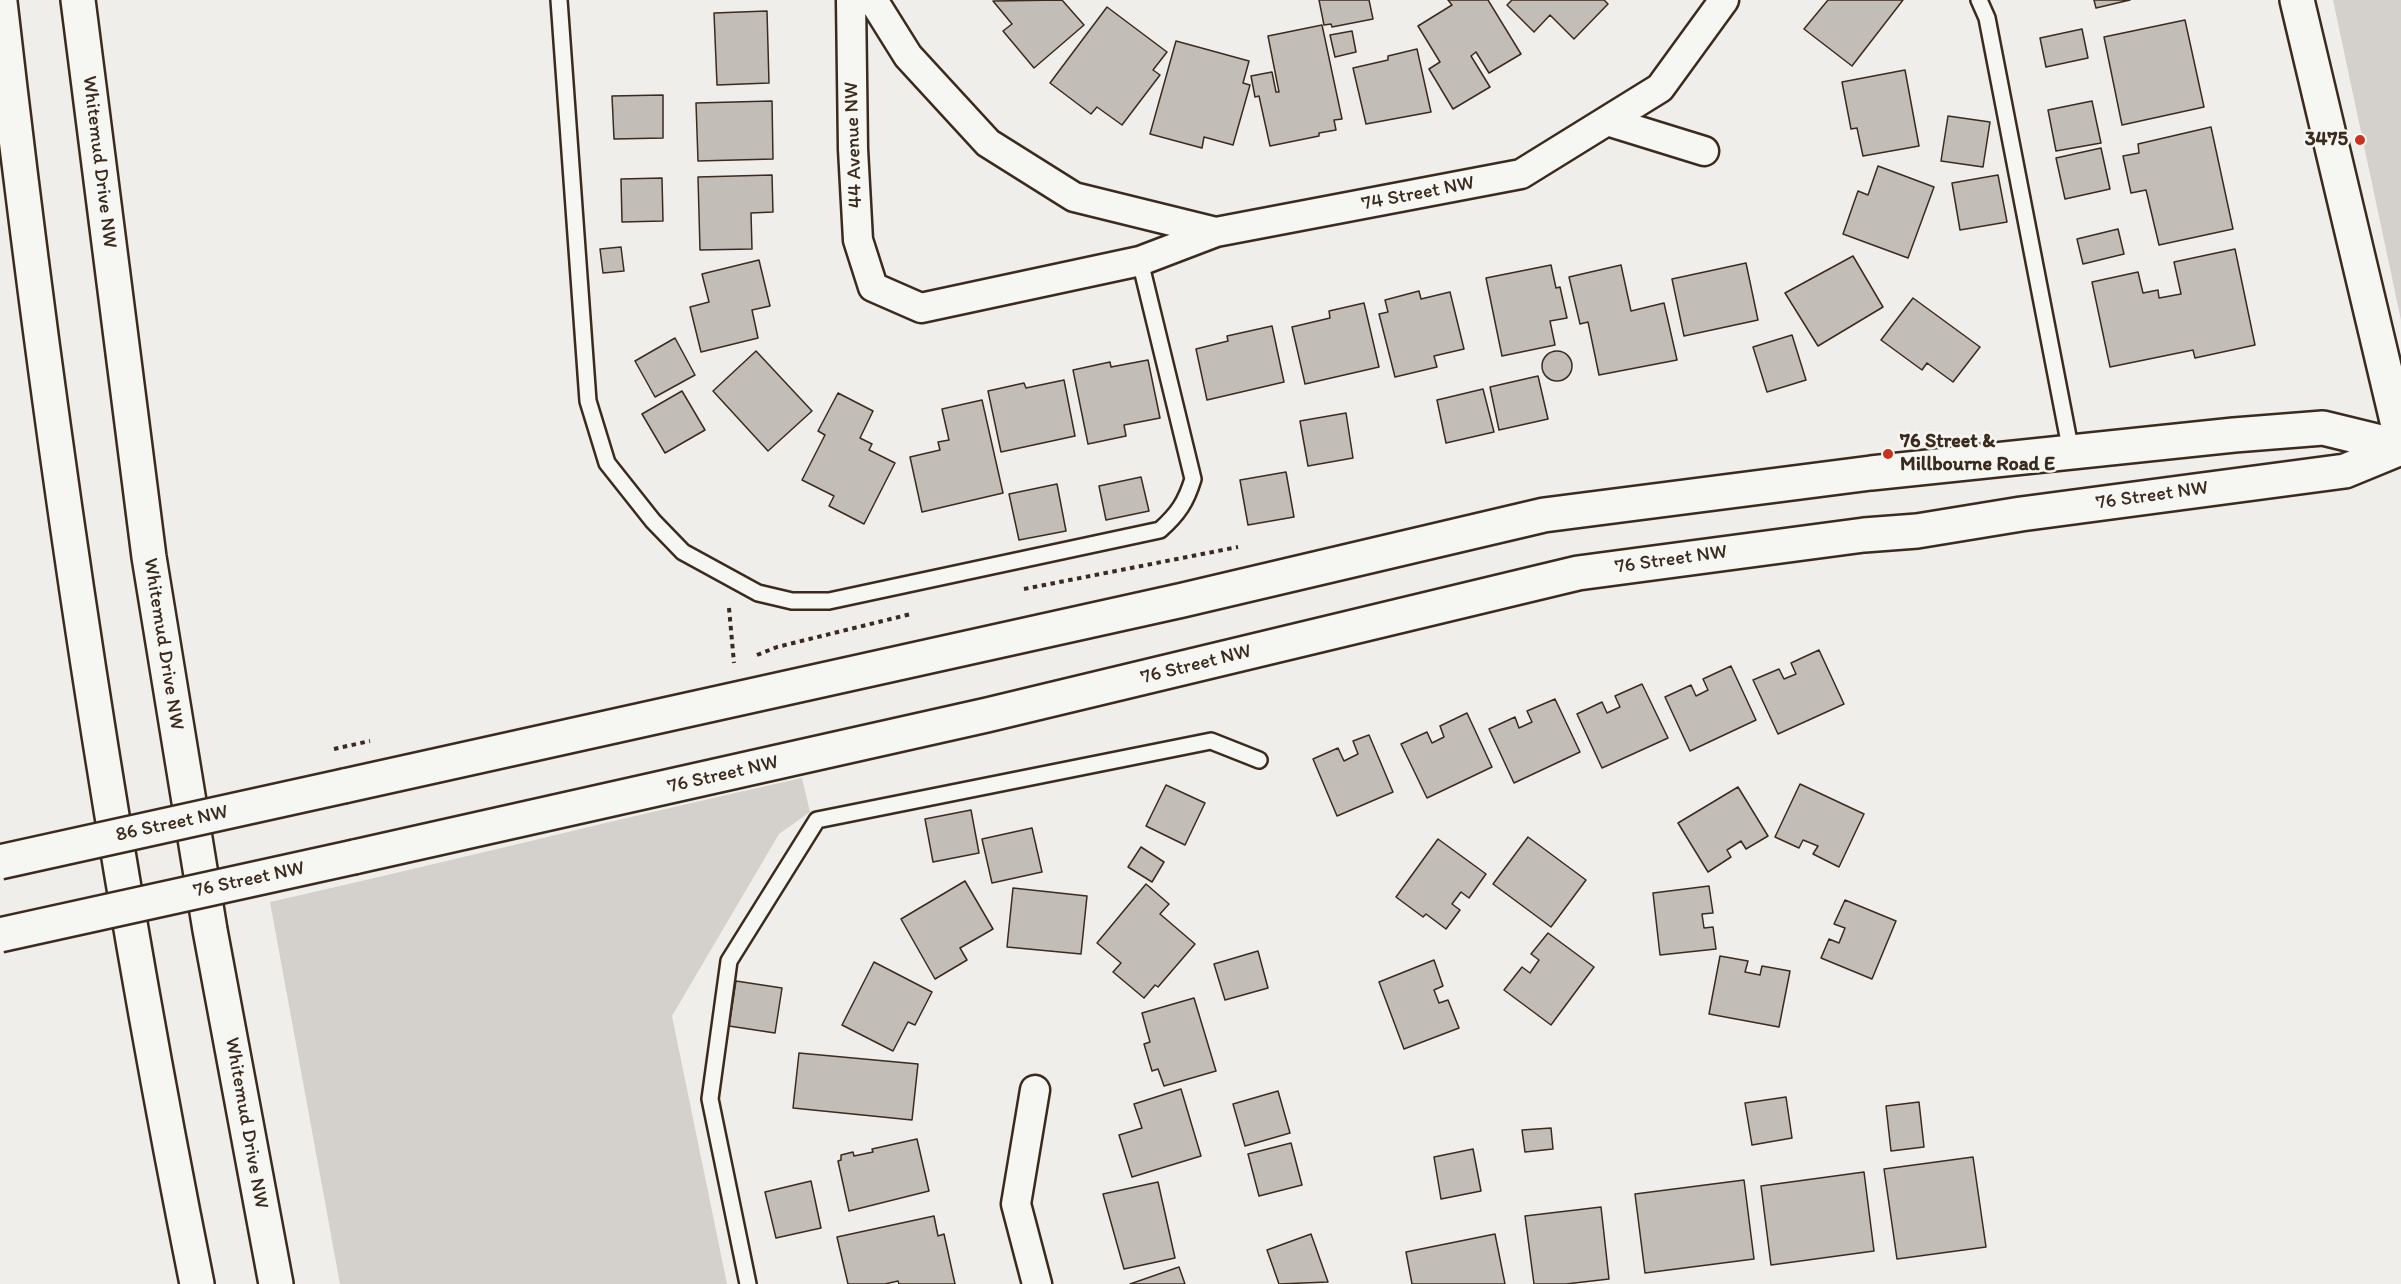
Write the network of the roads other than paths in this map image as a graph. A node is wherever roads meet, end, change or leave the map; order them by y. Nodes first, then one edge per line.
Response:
1 (78, 0) edge
2 (559, 0) edge
3 (851, 0) edge
4 (873, 0) edge
5 (1724, 0) edge
6 (1979, 0) edge
7 (2297, 0) edge
8 (0, 2) edge
9 (1606, 121) junction
10 (1704, 151) dead end
11 (1216, 232) junction
12 (1140, 261) junction
13 (873, 287) joint
14 (2401, 438) edge
15 (2401, 447) edge
16 (2071, 452) junction
17 (1259, 760) dead end
18 (344, 786) joint
19 (0, 862) edge
20 (0, 935) edge
21 (1035, 1090) dead end
22 (197, 1284) edge
23 (276, 1284) edge
24 (748, 1284) edge
25 (1037, 1284) edge

1 - 23 main road, Whitemud Drive NW
2 - 12 lane
3 - 13 street, 44 Avenue NW
4 - 11 street, 74 Street NW
5 - 9 street, 74 Street NW
6 - 16 lane
7 - 14 main road
8 - 22 main road
9 - 10 street
9 - 11 street, 74 Street NW
11 - 12 street, 74 Street NW
12 - 13 street, 74 Street NW
15 - 16 main road, 76 Street NW
15 - 20 main road, 76 Street NW, bridge
16 - 18 main road, 76 Street NW
17 - 24 lane
18 - 19 main road, 86 Street NW, bridge
21 - 25 street

